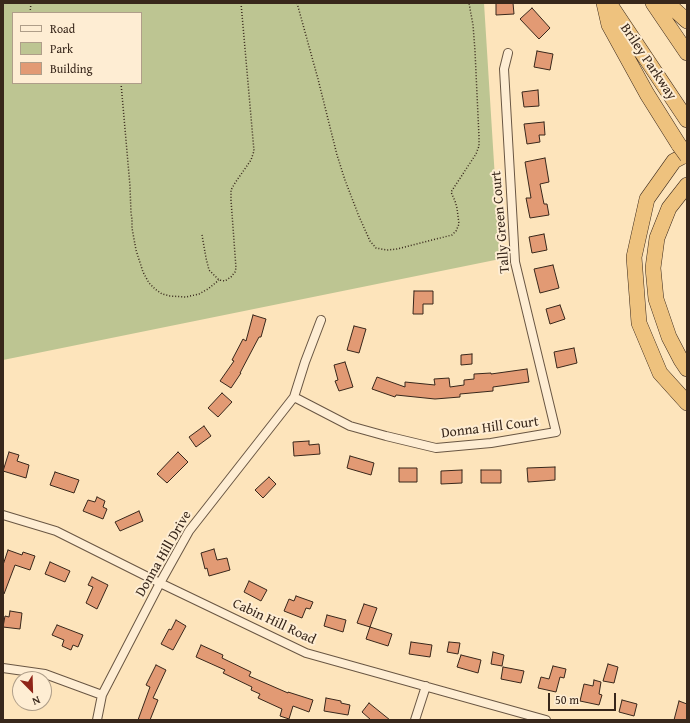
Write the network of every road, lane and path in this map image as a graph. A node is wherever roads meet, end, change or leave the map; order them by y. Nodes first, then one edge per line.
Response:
1 (241, 3) edge
2 (297, 3) edge
3 (469, 3) edge
4 (604, 3) edge
5 (609, 3) edge
6 (653, 3) edge
7 (667, 3) edge
8 (687, 21) edge
9 (508, 53) dead end
10 (687, 53) edge
11 (121, 84) edge
12 (687, 120) edge
13 (684, 152) edge
14 (687, 185) edge
15 (202, 235) dead end
16 (219, 280) junction
17 (321, 320) dead end
18 (687, 369) edge
19 (294, 397) junction
20 (687, 403) edge
21 (551, 409) joint
22 (3, 514) edge
23 (160, 583) junction
24 (3, 668) edge
25 (426, 686) junction
26 (102, 695) junction
27 (97, 720) edge
28 (415, 720) edge
29 (546, 720) edge

1 - 16 path
2 - 3 path
4 - 13 highway
5 - 12 highway, Briley Parkway
6 - 10 highway
7 - 8 highway
9 - 21 street, Tally Green Court
11 - 16 path
13 - 20 highway
14 - 18 highway
15 - 16 path
17 - 19 street, Donna Hill Drive
19 - 21 street, Donna Hill Court
19 - 23 street, Donna Hill Drive
22 - 23 street, Cabin Hill Road
23 - 25 street, Cabin Hill Road
23 - 26 street, Donna Hill Drive
24 - 26 street
25 - 28 street
25 - 29 street, Cabin Hill Road
26 - 27 street, Donna Hill Drive

